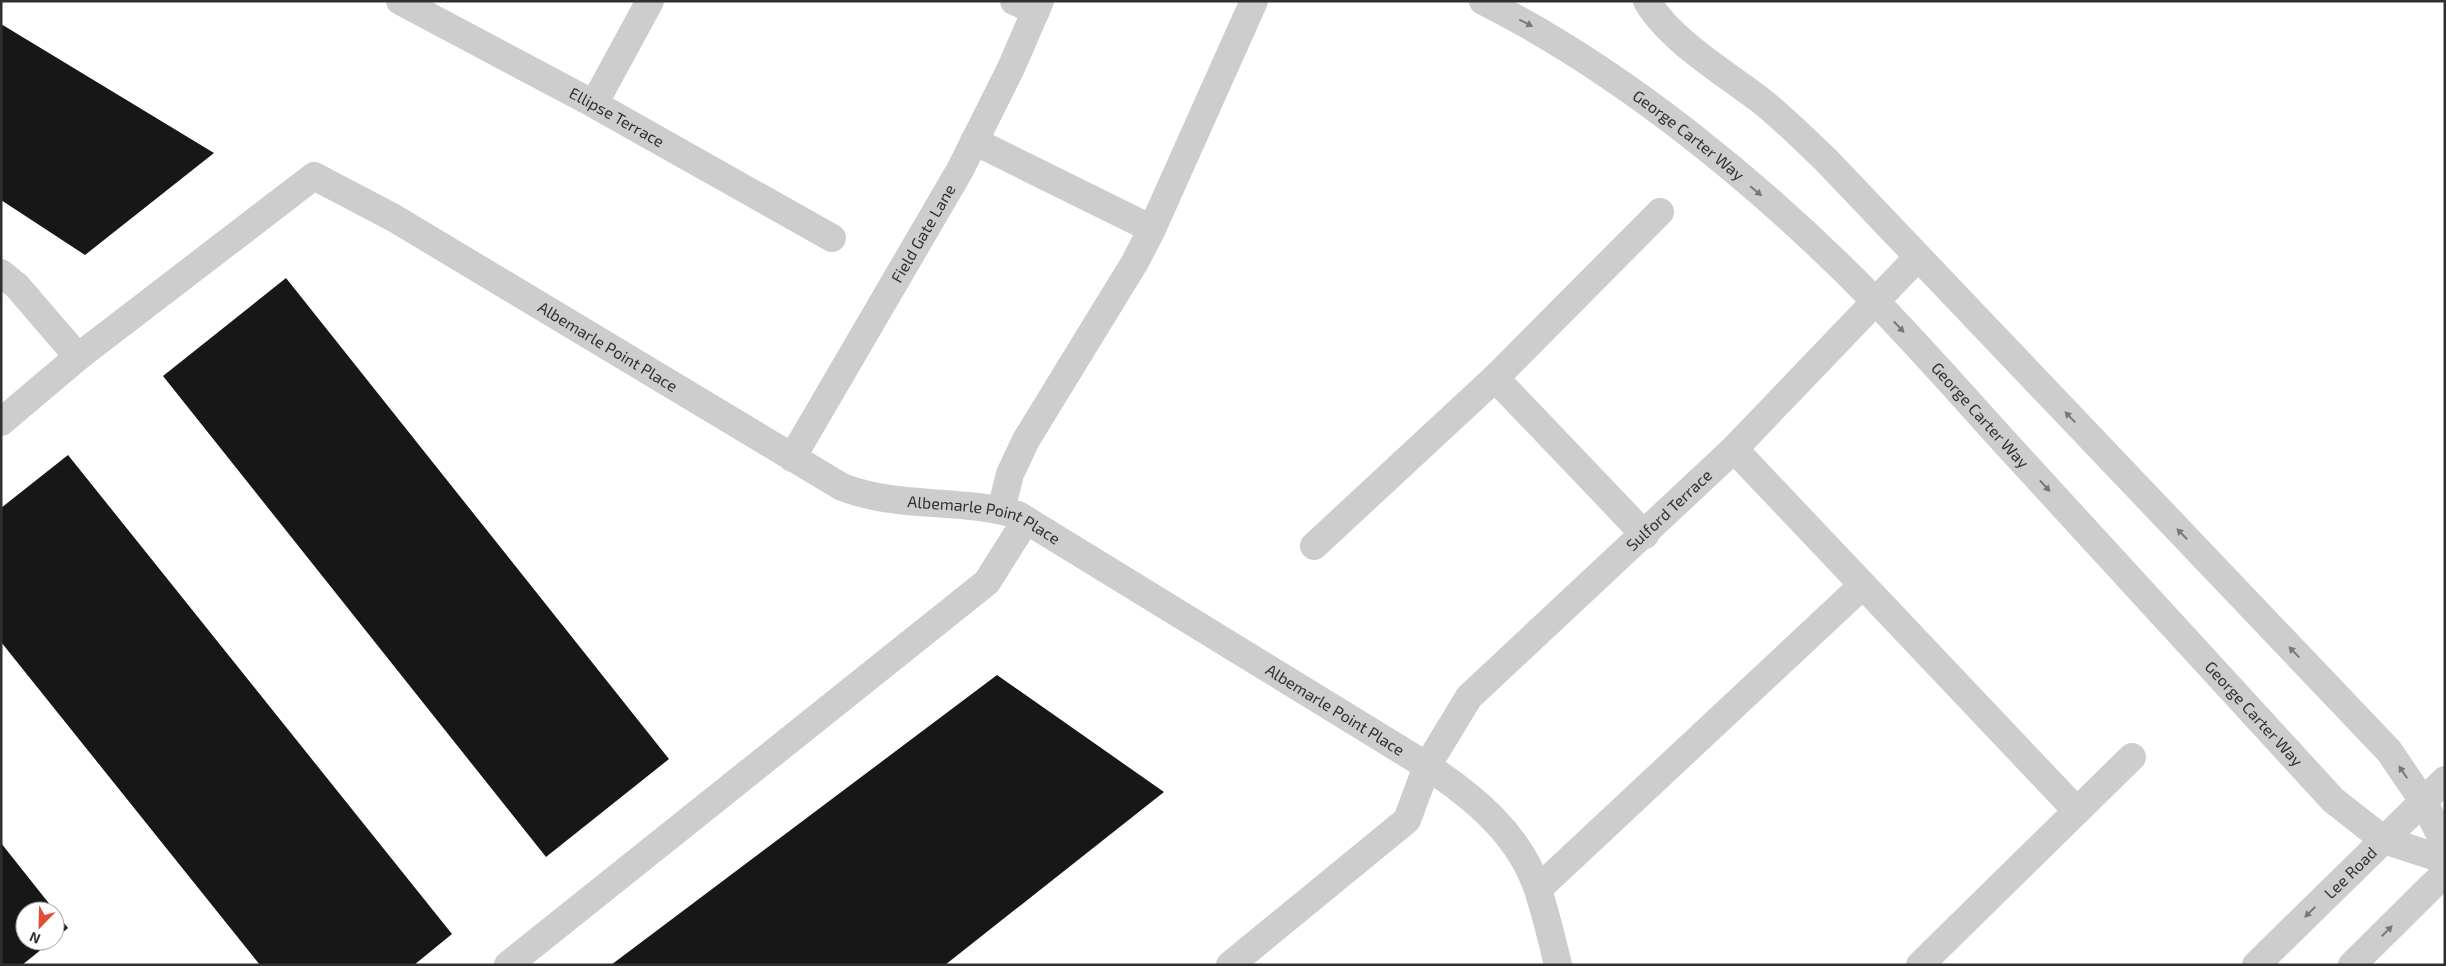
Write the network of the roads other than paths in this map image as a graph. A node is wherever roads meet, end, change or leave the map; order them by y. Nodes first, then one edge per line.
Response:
1 (400, 1) edge
2 (650, 1) edge
3 (1254, 1) edge
4 (1483, 1) edge
5 (1647, 1) edge
6 (1030, 4) edge
7 (594, 104) junction
8 (974, 141) junction
9 (1660, 212) dead end
10 (1152, 229) junction
11 (832, 238) dead end
12 (1918, 257) junction
13 (1, 273) edge
14 (1875, 300) junction
15 (78, 357) junction
16 (1495, 378) junction
17 (1, 422) edge
18 (1734, 449) junction
19 (792, 458) junction
20 (1001, 510) junction
21 (1026, 520) junction
22 (1645, 535) junction
23 (1314, 546) dead end
24 (1863, 585) junction
25 (2132, 757) dead end
26 (1427, 766) junction
27 (2445, 780) edge
28 (2422, 801) junction
29 (2077, 811) junction
30 (2384, 840) junction
31 (2445, 844) edge
32 (2445, 860) edge
33 (2445, 873) edge
34 (1538, 889) junction
35 (508, 965) edge
36 (1230, 965) edge
37 (1558, 965) edge
38 (1920, 965) edge
39 (2256, 965) edge
40 (2352, 965) edge

1 - 7 street, Ellipse Terrace
2 - 7 street
3 - 10 street
4 -> 14 street, George Carter Way
5 - 12 street
6 - 8 street, Field Gate Lane
7 - 11 street, Ellipse Terrace
8 - 10 street
8 - 19 street, Field Gate Lane
9 - 16 street
10 - 20 street
12 - 14 street, Sulford Terrace
28 -> 12 street
13 - 15 street
14 - 18 street, Sulford Terrace
14 -> 30 street, George Carter Way
15 - 17 street
15 - 19 street, Albemarle Point Place
16 - 22 street
16 - 23 street
18 - 22 street, Sulford Terrace
18 - 24 street
19 - 20 street, Albemarle Point Place
20 - 21 street, Albemarle Point Place
21 - 26 street, Albemarle Point Place
21 - 35 street
22 - 26 street, Sulford Terrace
24 - 29 street
24 - 34 street
25 - 29 street
26 - 34 street, Albemarle Point Place
26 - 36 street, Sulford Terrace
27 - 28 street, Lee Road
28 - 30 street, Lee Road
28 - 31 street
29 - 38 street
30 - 32 street, George Carter Way
30 -> 39 street, Lee Road
40 -> 33 street
34 - 37 street, Albemarle Point Place

